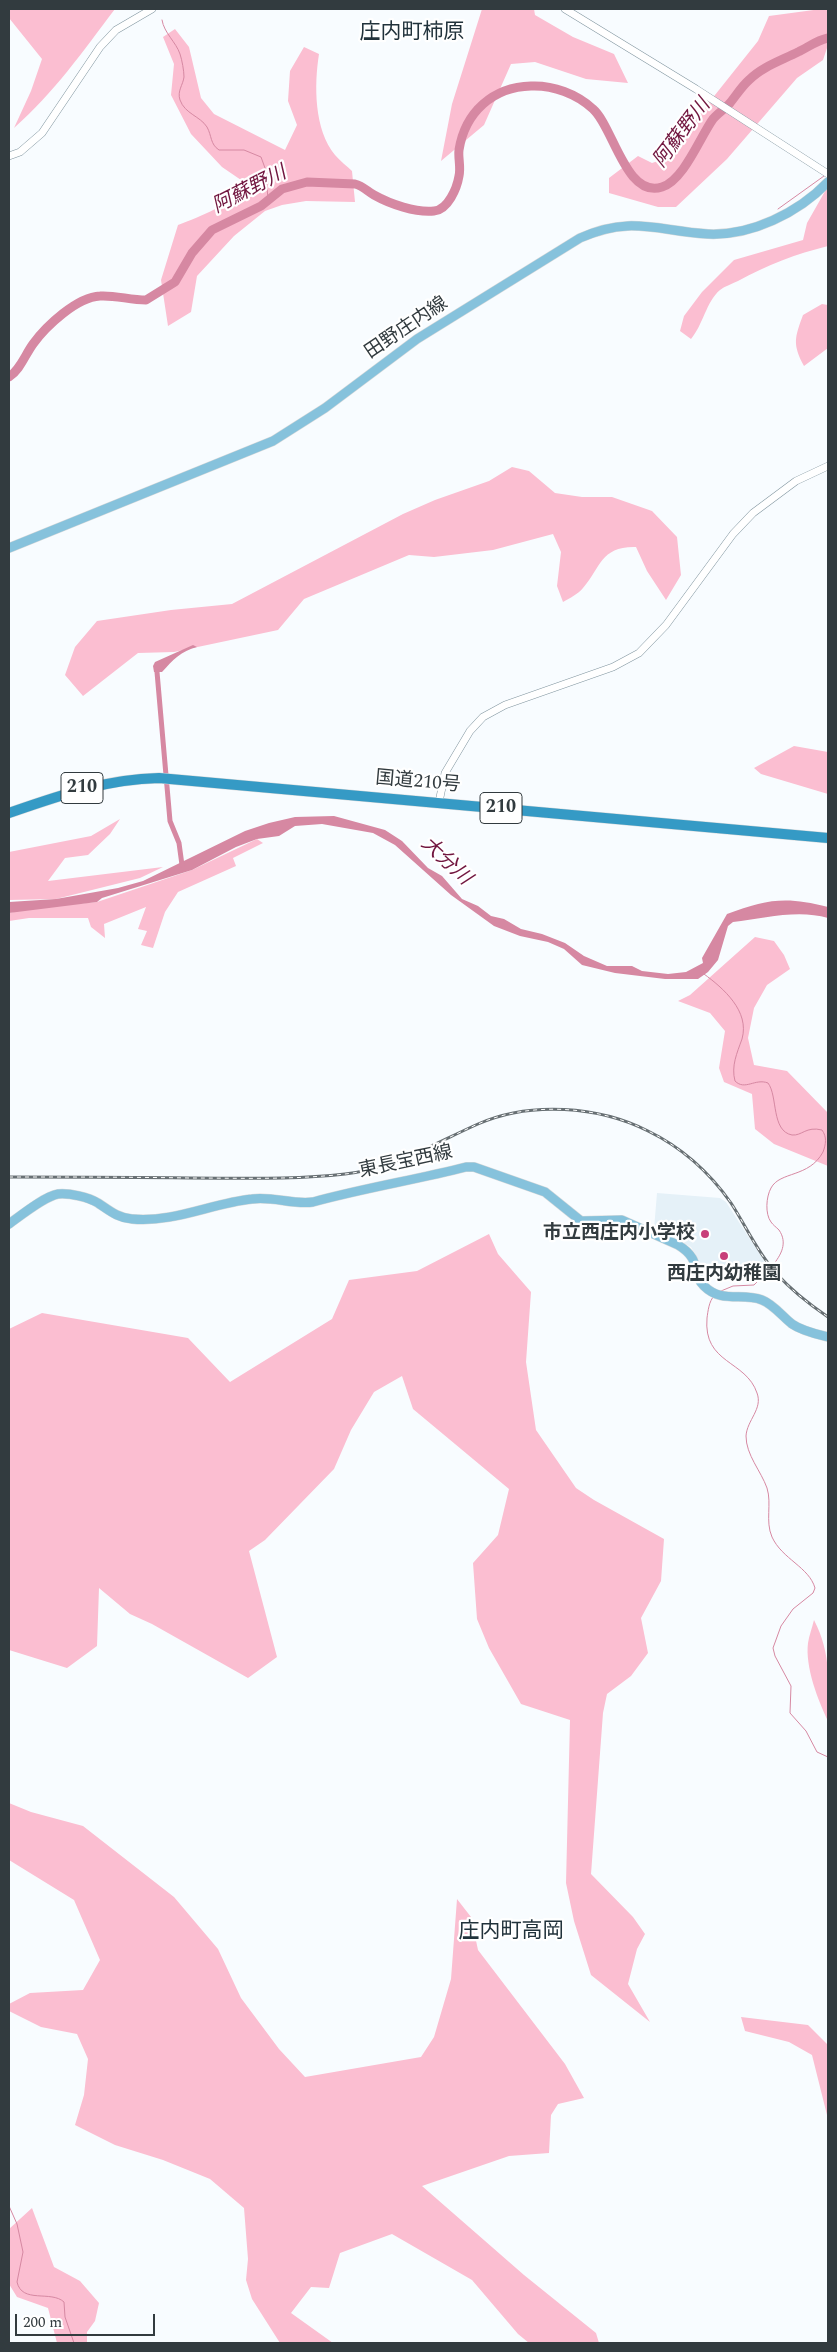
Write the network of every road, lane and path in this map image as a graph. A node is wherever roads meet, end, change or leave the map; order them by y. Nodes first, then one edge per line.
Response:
1 (152, 9) edge
2 (564, 9) edge
3 (9, 156) edge
4 (828, 174) edge
5 (828, 182) edge
6 (828, 466) edge
7 (9, 548) edge
8 (439, 802) junction
9 (9, 813) edge
10 (828, 838) edge
11 (9, 1224) edge
12 (828, 1337) edge

1 - 3 street
2 - 4 street
5 - 7 main road, 田野庄内線
6 - 8 street
8 - 9 highway, 国道210号 / 210
8 - 10 highway, 国道210号 / 210
11 - 12 main road, 東長宝西線

